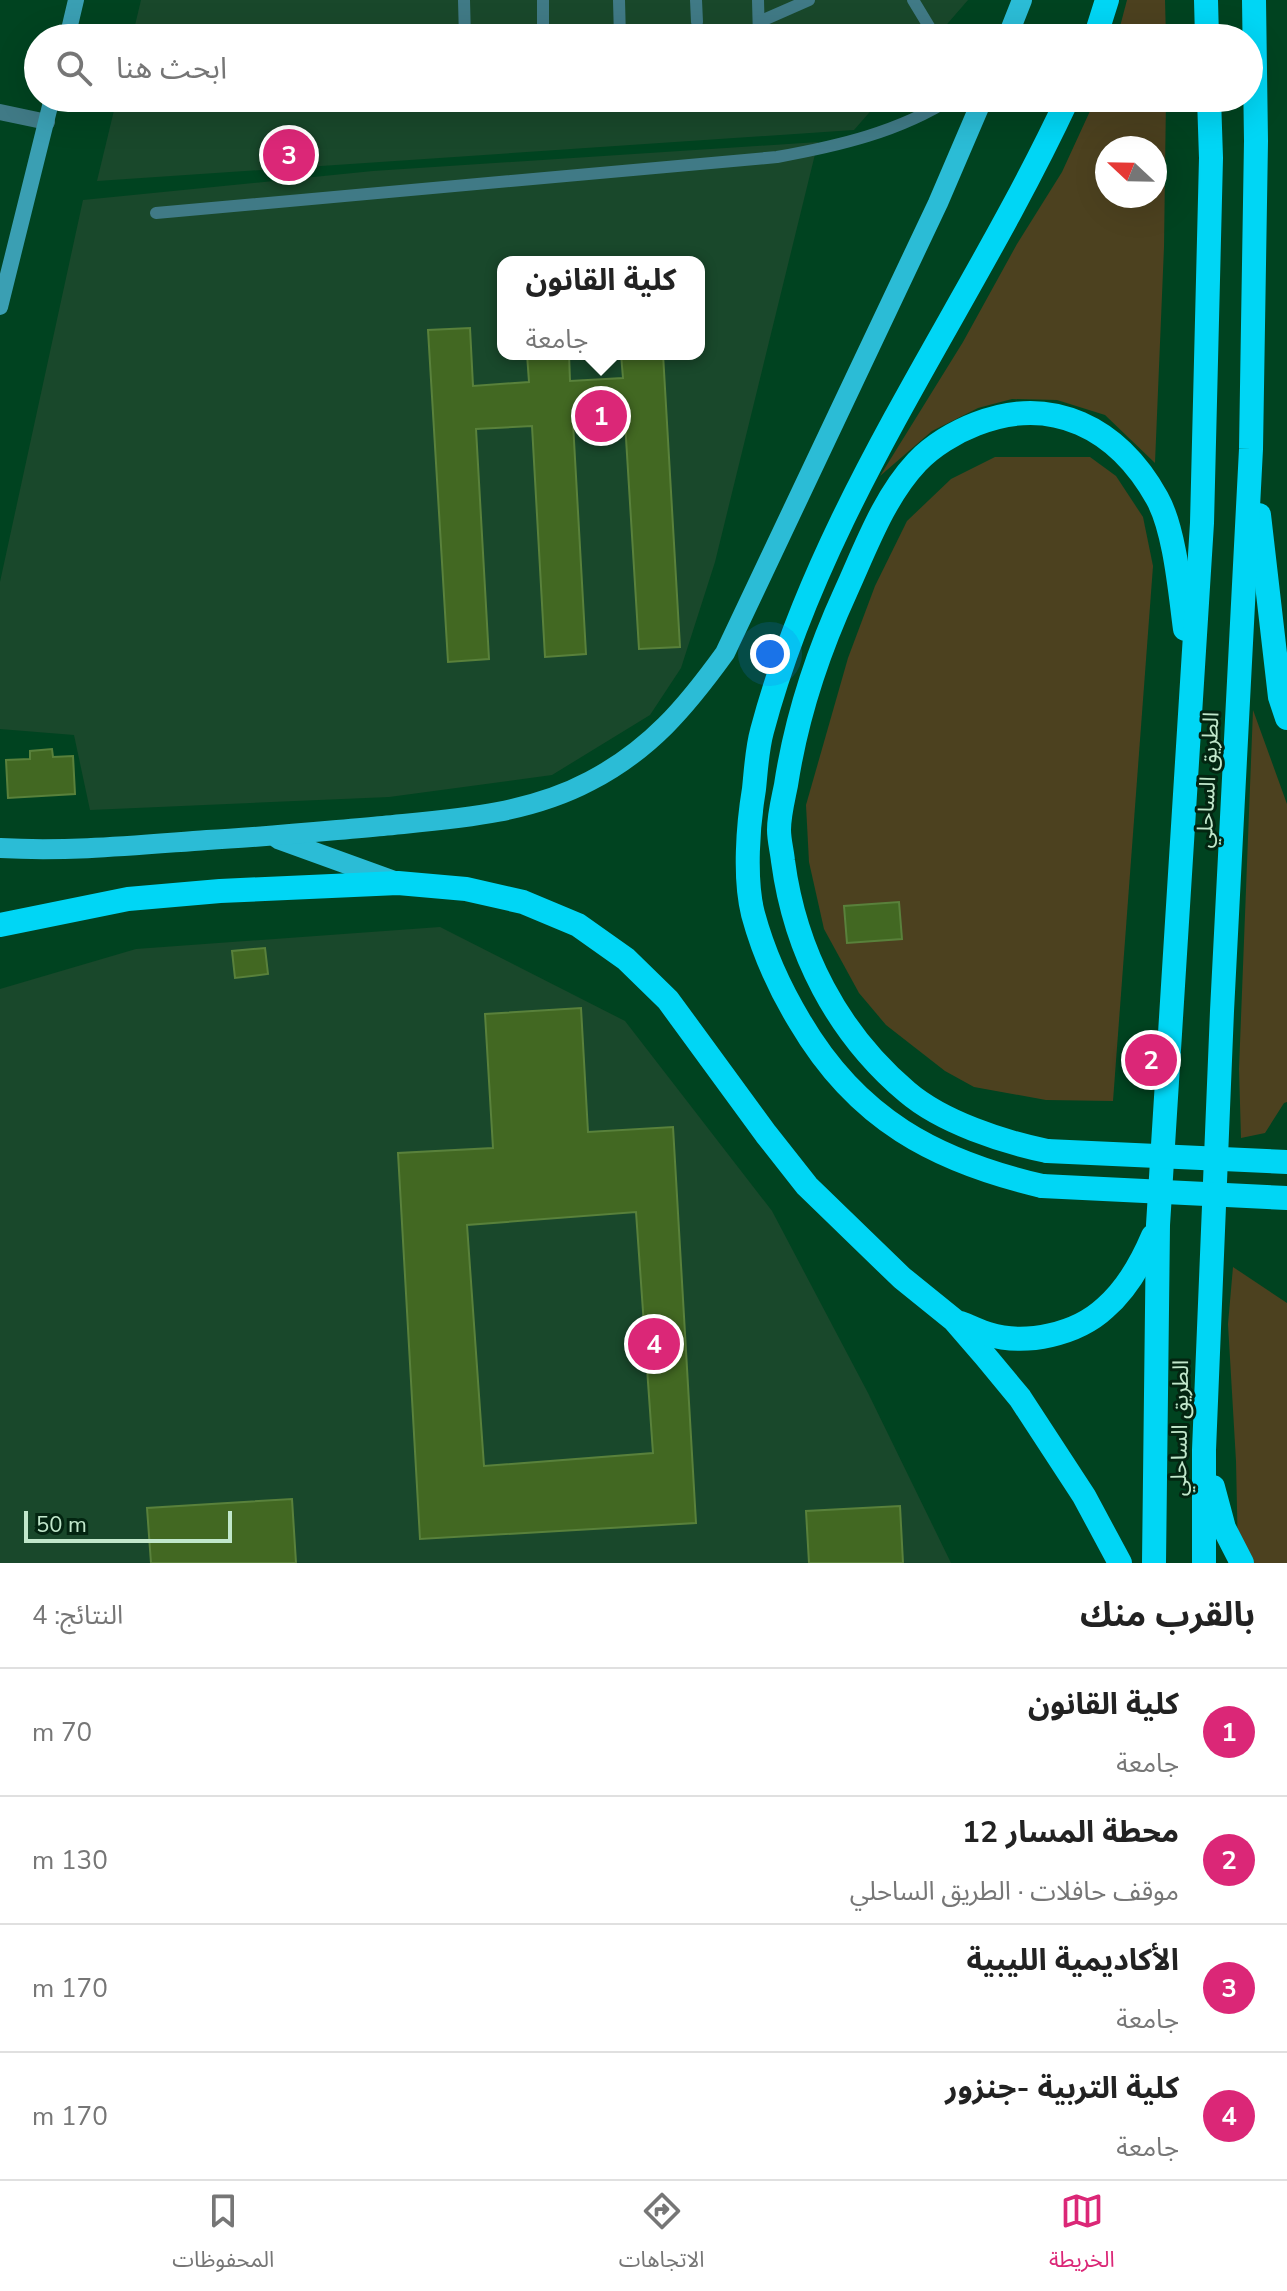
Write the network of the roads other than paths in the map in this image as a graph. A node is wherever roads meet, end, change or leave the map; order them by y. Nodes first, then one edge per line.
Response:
1 (76, 0) edge
2 (464, 0) edge
3 (543, 0) edge
4 (619, 0) edge
5 (696, 0) edge
6 (758, 0) edge
7 (809, 0) edge
8 (913, 0) edge
9 (1022, 0) edge
10 (1107, 0) edge
11 (1206, 0) edge
12 (1254, 0) edge
13 (697, 22) dead end
14 (759, 22) joint
15 (70, 24) edge
16 (465, 24) edge
17 (543, 24) edge
18 (620, 24) edge
19 (928, 24) edge
20 (1013, 24) edge
21 (1099, 24) edge
22 (1207, 24) edge
23 (1254, 24) edge
24 (0, 112) edge
25 (49, 112) edge
26 (928, 112) edge
27 (977, 112) edge
28 (1062, 112) edge
29 (1209, 112) edge
30 (1256, 112) edge
31 (47, 122) junction
32 (156, 213) dead end
33 (0, 307) edge
34 (1251, 449) junction
35 (1193, 688) junction
36 (1287, 718) edge
37 (271, 836) junction
38 (0, 848) edge
39 (398, 883) junction
40 (0, 925) edge
41 (1287, 1162) edge
42 (1287, 1198) edge
43 (1158, 1225) junction
44 (954, 1320) junction
45 (1204, 1450) junction
46 (1120, 1563) edge
47 (1154, 1563) edge
48 (1204, 1563) edge
49 (1242, 1563) edge

1 - 15 street
2 - 16 lane
3 - 17 lane
4 - 18 lane
5 - 13 lane
6 - 14 lane
7 - 14 lane
8 - 19 lane
9 - 20 main road
10 - 21 highway
11 - 22 highway
12 - 23 highway, الطريق الساحلي
24 - 31 street
25 - 31 street
26 - 32 lane
27 - 37 main road
28 - 42 highway, bridge
29 - 35 highway, الطريق الساحلي
30 - 34 highway, الطريق الساحلي
31 - 33 street
34 - 36 highway
34 - 45 highway, الطريق الساحلي
35 - 41 highway, bridge
35 - 43 highway, الطريق الساحلي
37 - 38 main road
37 - 39 main road
39 - 40 highway
39 - 44 highway
43 - 44 highway
43 - 47 highway, الطريق الساحلي
44 - 46 highway
45 - 48 highway, الطريق الساحلي
45 - 49 highway

